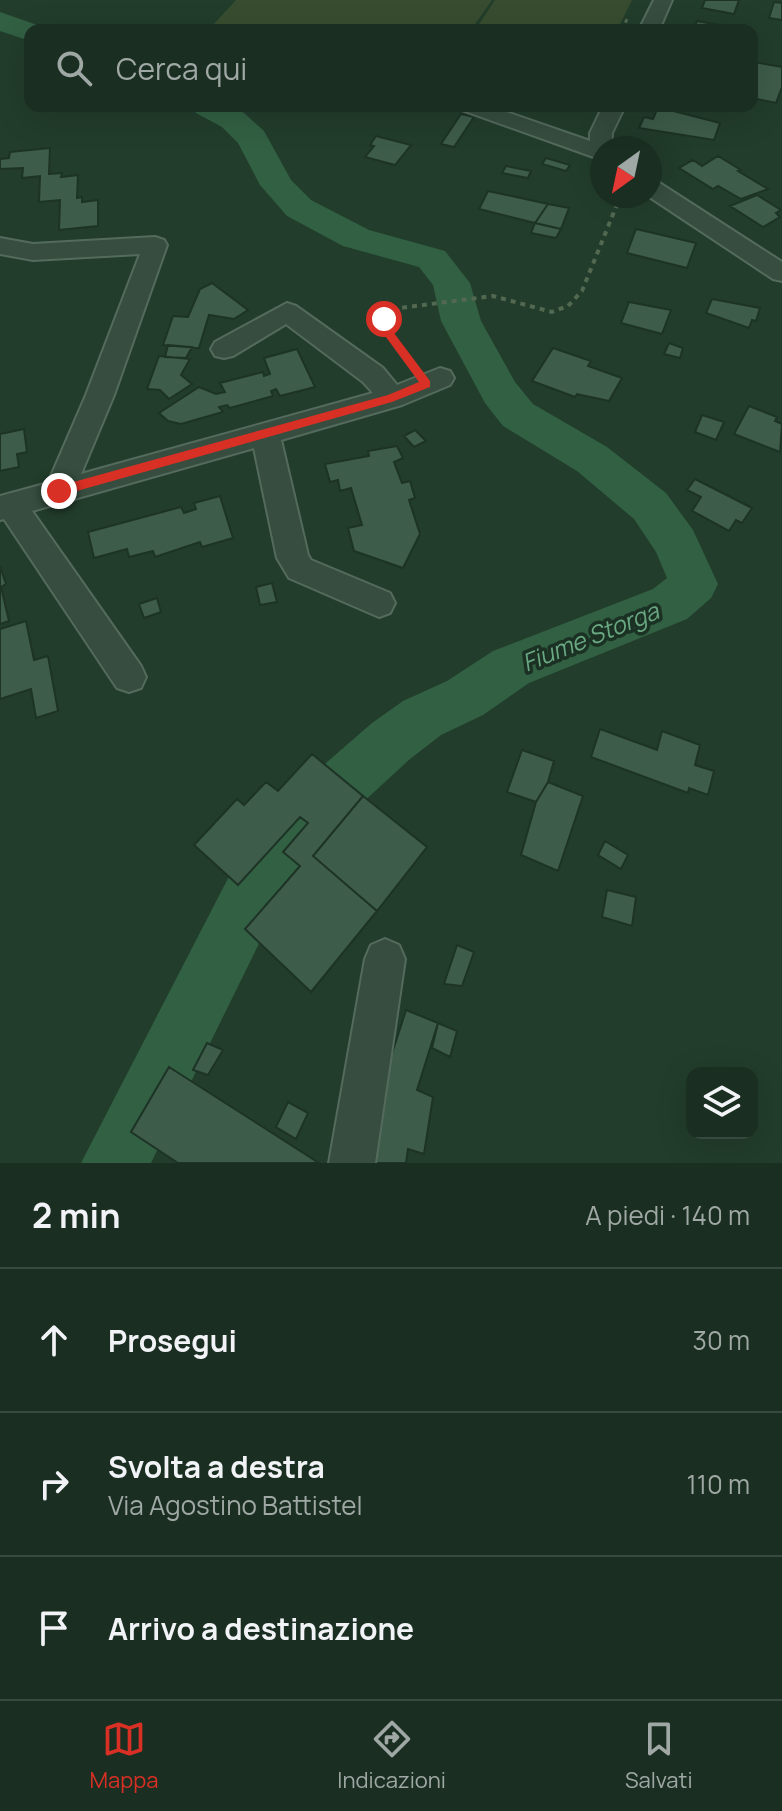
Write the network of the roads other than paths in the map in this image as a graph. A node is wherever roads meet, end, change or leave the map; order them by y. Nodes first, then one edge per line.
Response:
1 (663, 0) edge
2 (652, 24) edge
3 (486, 112) edge
4 (611, 112) edge
5 (601, 136) edge
6 (590, 148) edge
7 (662, 195) edge
8 (0, 246) edge
9 (782, 273) edge
10 (224, 349) dead end
11 (433, 381) road end
12 (392, 398) junction
13 (265, 434) junction
14 (59, 491) junction
15 (6, 506) edge
16 (379, 603) dead end
17 (129, 677) dead end
18 (385, 959) dead end
19 (352, 1163) edge

1 - 2 street
3 - 6 street
4 - 5 street
7 - 9 street
8 - 14 street
10 - 12 street
11 - 12 street
12 - 13 street
13 - 14 street
13 - 16 street
14 - 15 street
15 - 17 street
18 - 19 street

